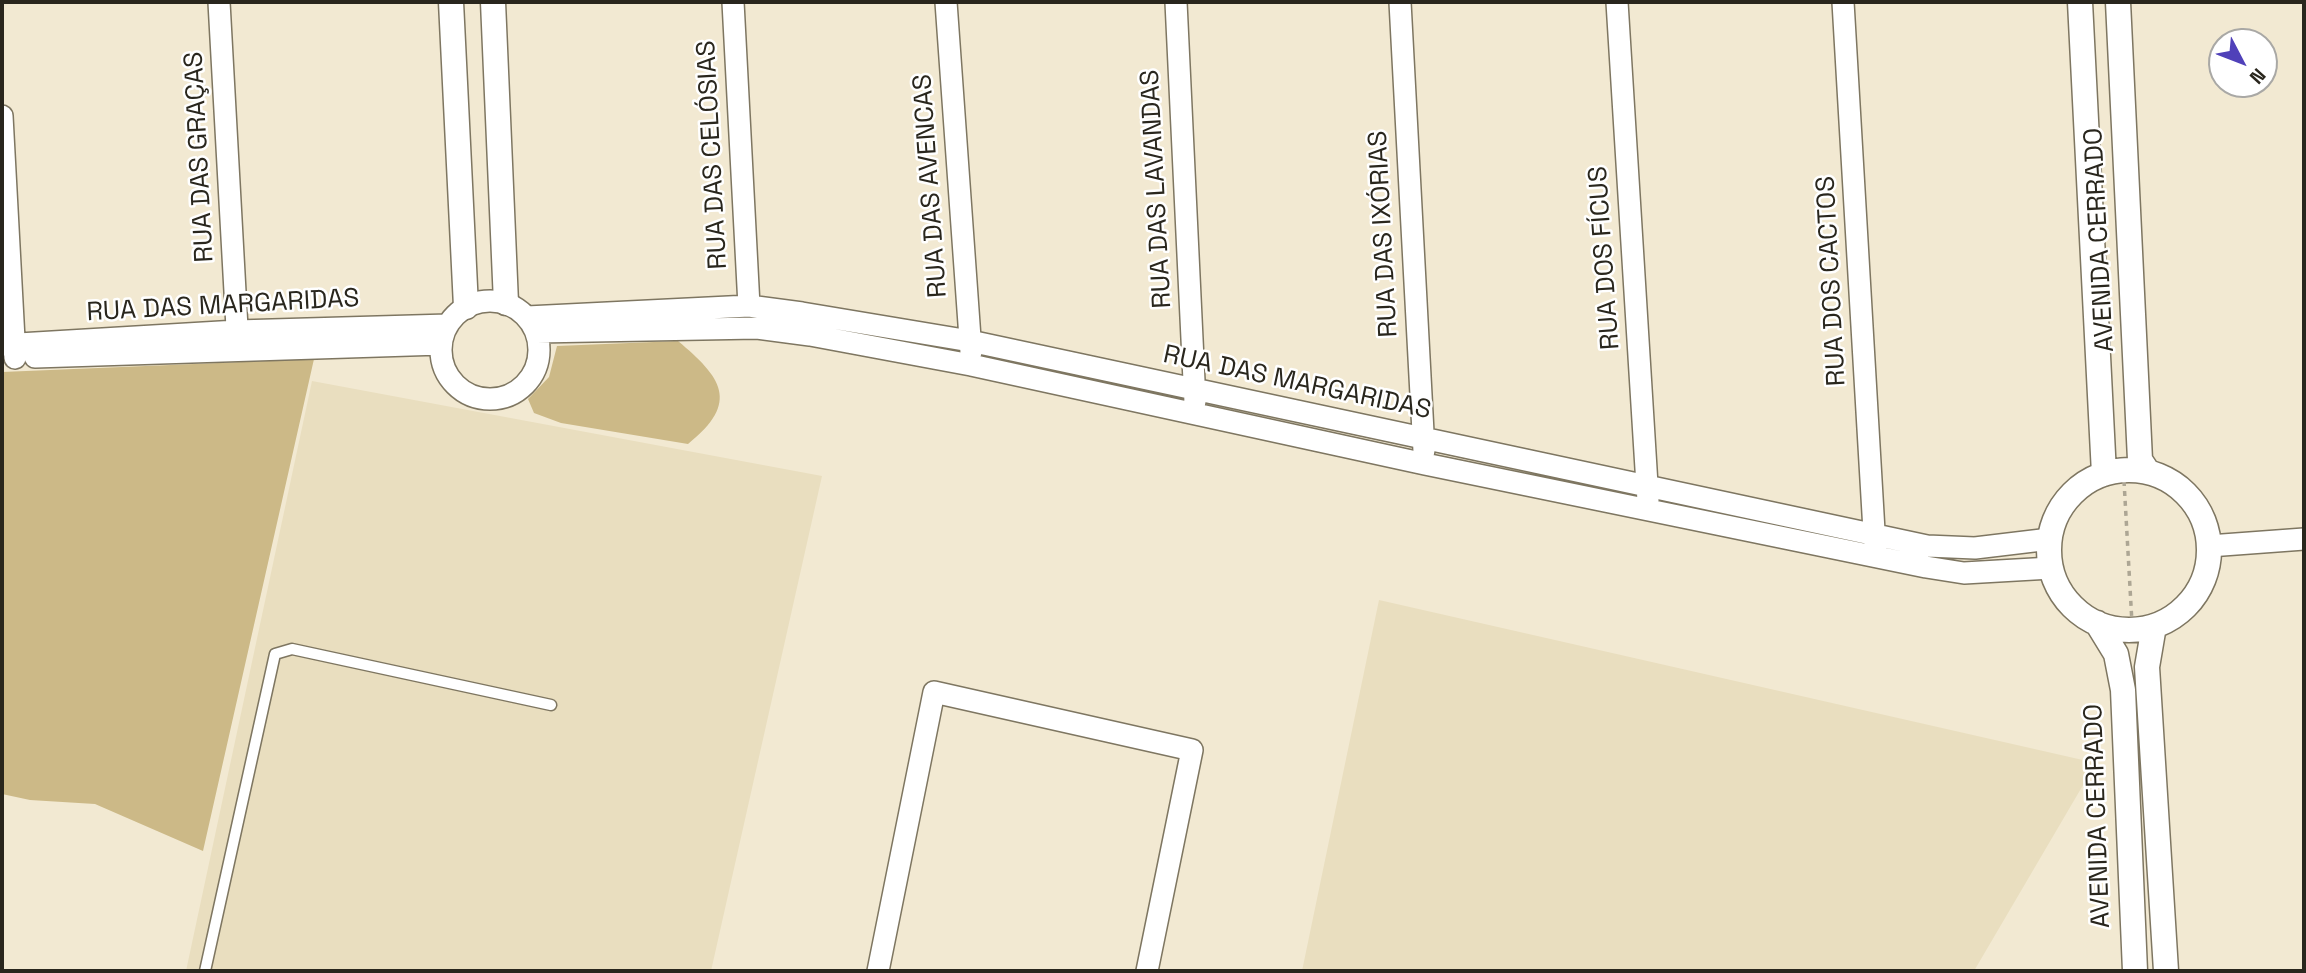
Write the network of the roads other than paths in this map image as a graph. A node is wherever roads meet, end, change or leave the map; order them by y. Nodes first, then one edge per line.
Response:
1 (219, 2) edge
2 (451, 2) edge
3 (493, 2) edge
4 (733, 2) edge
5 (946, 2) edge
6 (1176, 2) edge
7 (1400, 2) edge
8 (1617, 2) edge
9 (1843, 2) edge
10 (2080, 2) edge
11 (2118, 2) edge
12 (2, 116) edge
13 (506, 303) junction
14 (749, 306) junction
15 (467, 307) junction
16 (532, 325) junction
17 (445, 335) junction
18 (970, 341) junction
19 (238, 342) junction
20 (8, 352) edge
21 (971, 365) junction
22 (1195, 390) junction
23 (1195, 415) junction
24 (1423, 439) junction
25 (1424, 464) junction
26 (2125, 472) junction
27 (1648, 487) junction
28 (1649, 510) junction
29 (1875, 535) junction
30 (2050, 538) junction
31 (2304, 538) edge
32 (2209, 546) junction
33 (1876, 557) junction
34 (2051, 568) junction
35 (2097, 623) junction
36 (2143, 628) junction
37 (551, 705) dead end
38 (205, 971) edge
39 (878, 971) edge
40 (1147, 971) edge
41 (2135, 971) edge
42 (2166, 971) edge

1 - 19 street, RUA DAS GRAÇAS
2 - 15 street
3 - 13 street
4 - 14 street, RUA DAS CELÓSIAS
5 - 18 street, RUA DAS AVENCAS
6 - 22 street, RUA DAS LAVANDAS
7 - 24 street, RUA DAS IXÓRIAS
8 - 27 street, RUA DOS FÍCUS
9 - 29 street, RUA DOS CACTOS
10 - 26 street, AVENIDA CERRADO
11 - 26 street, AVENIDA CERRADO
12 - 20 street
13 - 15 street
13 - 16 street
14 - 16 street, RUA DAS MARGARIDAS
14 - 18 street, RUA DAS MARGARIDAS
15 - 17 street
16 - 17 street
16 - 21 street, RUA DAS MARGARIDAS
17 - 19 street, RUA DAS MARGARIDAS
18 - 21 street, RUA DAS AVENCAS
18 - 22 street, RUA DAS MARGARIDAS
19 - 20 street, RUA DAS MARGARIDAS
21 - 23 street, RUA DAS MARGARIDAS
22 - 23 street, RUA DAS LAVANDAS
22 - 24 street, RUA DAS MARGARIDAS
23 - 25 street, RUA DAS MARGARIDAS
24 - 25 street, RUA DAS IXÓRIAS
24 - 27 street, RUA DAS MARGARIDAS
25 - 28 street, RUA DAS MARGARIDAS
26 - 30 street
26 - 32 street
27 - 28 street, RUA DOS FÍCUS
27 - 29 street, RUA DAS MARGARIDAS
28 - 33 street, RUA DAS MARGARIDAS
29 - 30 street, RUA DAS MARGARIDAS
29 - 33 street, RUA DOS CACTOS
30 - 34 street
31 - 32 street
32 - 36 street
33 - 34 street, RUA DAS MARGARIDAS
34 - 35 street
35 - 36 street
35 - 41 street, AVENIDA CERRADO
36 - 42 street
37 - 38 lane
39 - 40 street

